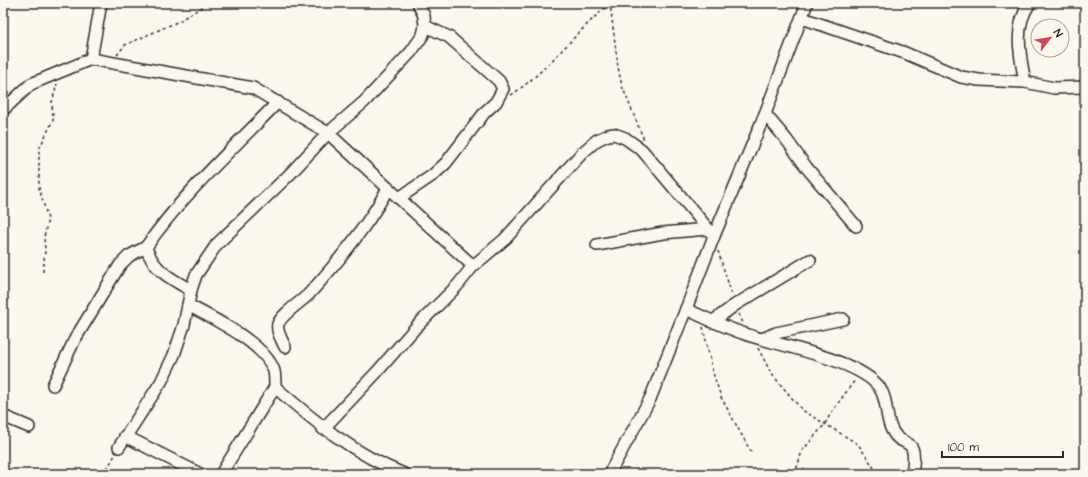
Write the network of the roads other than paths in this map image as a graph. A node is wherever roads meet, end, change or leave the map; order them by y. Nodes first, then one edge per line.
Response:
1 (101, 3) edge
2 (418, 3) edge
3 (807, 3) edge
4 (1030, 3) edge
5 (802, 18) junction
6 (425, 26) junction
7 (91, 59) junction
8 (1025, 82) junction
9 (1085, 87) edge
10 (278, 102) junction
11 (3, 110) edge
12 (765, 114) junction
13 (328, 133) junction
14 (388, 188) junction
15 (399, 198) junction
16 (856, 226) dead end
17 (710, 232) junction
18 (597, 245) dead end
19 (146, 248) junction
20 (810, 260) dead end
21 (473, 266) junction
22 (191, 290) junction
23 (188, 305) junction
24 (686, 309) junction
25 (843, 319) dead end
26 (712, 322) junction
27 (762, 339) junction
28 (285, 347) dead end
29 (53, 385) dead end
30 (275, 387) junction
31 (3, 416) edge
32 (29, 427) dead end
33 (324, 429) junction
34 (125, 436) junction
35 (119, 447) road end
36 (200, 474) edge
37 (221, 474) edge
38 (404, 474) edge
39 (609, 474) edge
40 (912, 474) edge

1 - 7 street
2 - 6 street
3 - 5 street
4 - 8 street
5 - 8 street
5 - 12 street
6 - 13 street
6 - 15 street
7 - 10 street
7 - 11 street
8 - 9 street
10 - 13 street
10 - 19 street
12 - 16 street
12 - 17 street
13 - 14 street
13 - 22 street
14 - 15 street
14 - 28 street
15 - 21 street
17 - 18 street
17 - 21 street
17 - 24 street
19 - 22 street
19 - 29 street
20 - 26 street
21 - 33 street
22 - 23 street
23 - 30 street
23 - 34 street
24 - 26 street
24 - 39 street
25 - 27 street
26 - 27 street
27 - 40 street
30 - 33 street
30 - 37 street
31 - 32 street
33 - 38 street
34 - 35 street
34 - 36 street

